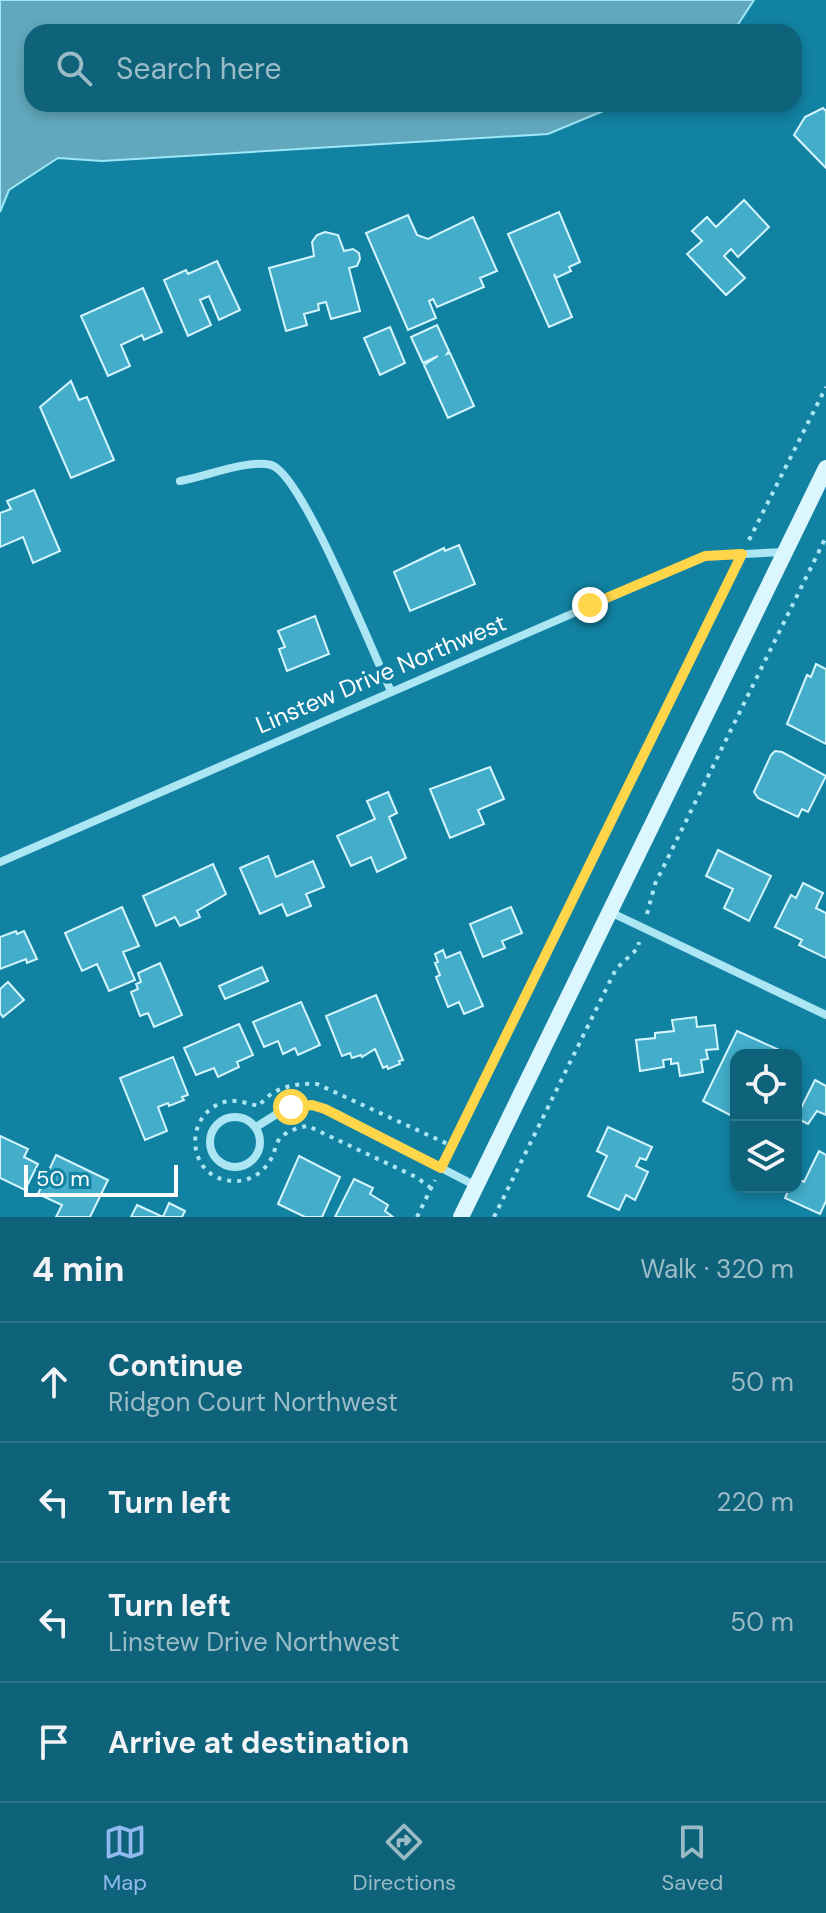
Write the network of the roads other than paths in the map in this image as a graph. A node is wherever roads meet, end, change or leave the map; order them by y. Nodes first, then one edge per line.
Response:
1 (826, 468) edge
2 (180, 481) dead end
3 (784, 552) junction
4 (391, 691) junction
5 (0, 862) edge
6 (609, 911) junction
7 (826, 1015) edge
8 (256, 1127) junction
9 (476, 1186) junction
10 (461, 1217) edge

1 - 3 main road
2 - 4 street
3 - 4 street, Linstew Drive Northwest
3 - 6 main road
4 - 5 street, Linstew Drive Northwest
6 - 7 street
6 - 9 main road
8 - 8 street
8 - 9 street
9 - 10 main road

